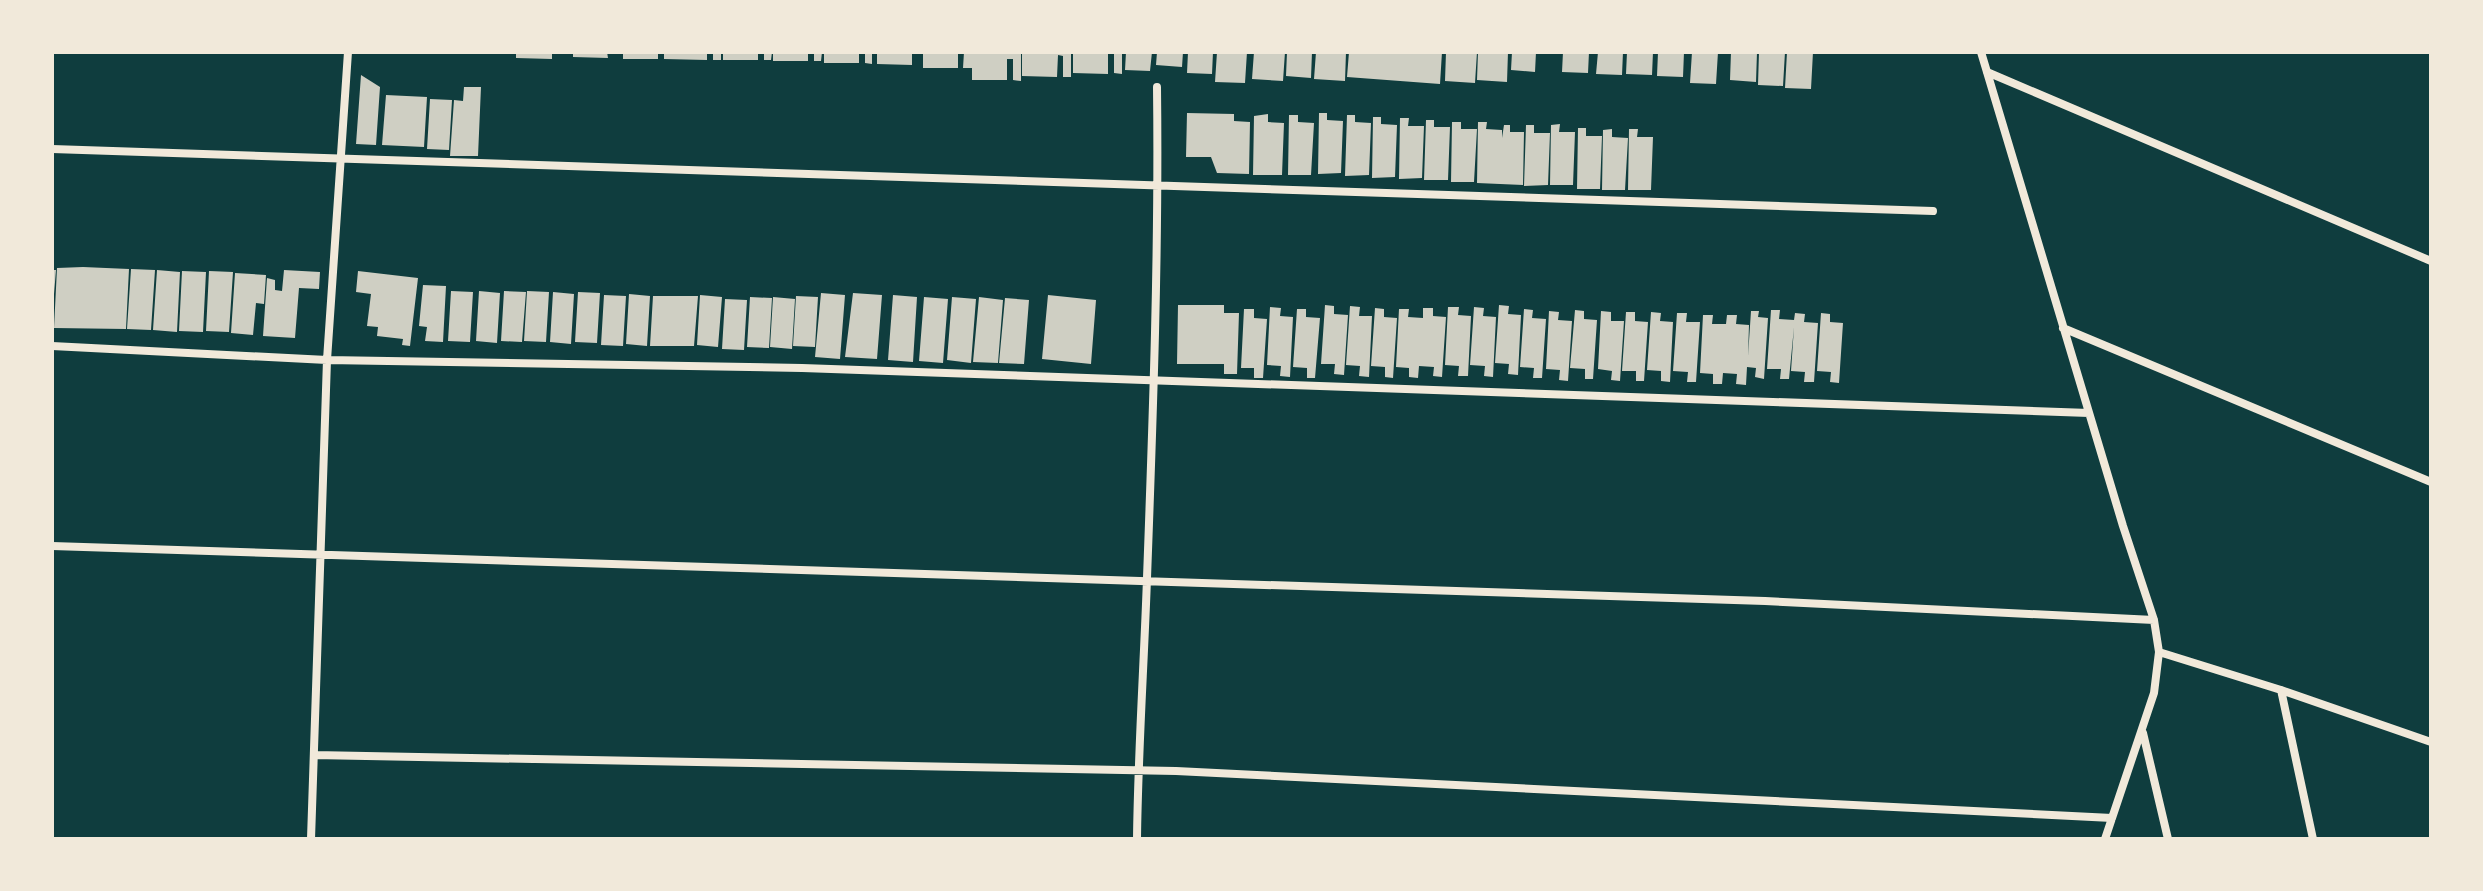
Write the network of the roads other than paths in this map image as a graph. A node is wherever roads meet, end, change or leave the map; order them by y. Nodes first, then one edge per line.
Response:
1 (348, 52) edge
2 (1981, 52) edge
3 (1987, 72) junction
4 (1157, 87) dead end
5 (52, 149) edge
6 (342, 159) junction
7 (1158, 186) junction
8 (1933, 211) dead end
9 (2431, 261) edge
10 (2063, 328) junction
11 (52, 346) edge
12 (327, 360) junction
13 (1154, 380) junction
14 (2089, 413) junction
15 (2431, 482) edge
16 (52, 546) edge
17 (321, 556) junction
18 (1147, 581) junction
19 (2154, 620) junction
20 (2159, 652) junction
21 (2281, 690) junction
22 (2143, 733) junction
23 (2431, 742) edge
24 (314, 755) junction
25 (1138, 770) junction
26 (2112, 818) junction
27 (311, 839) edge
28 (1137, 839) edge
29 (2105, 839) edge
30 (2168, 839) edge
31 (2313, 839) edge

1 - 6 street
2 - 3 street
3 - 9 street
3 - 10 street
4 - 7 street
5 - 6 street
6 - 7 street
6 - 12 street
7 - 8 street
7 - 13 street
10 - 14 street
10 - 15 street
11 - 12 street
12 - 13 street
12 - 17 street
13 - 14 street
13 - 18 street
14 - 19 street
16 - 17 street
17 - 18 street
17 - 24 street
18 - 19 street
18 - 25 street
19 - 20 street
20 - 21 street
20 - 22 street
21 - 23 street
21 - 31 street
22 - 26 street
22 - 30 street
24 - 25 street
24 - 27 street
25 - 26 street
25 - 28 street
26 - 29 street

